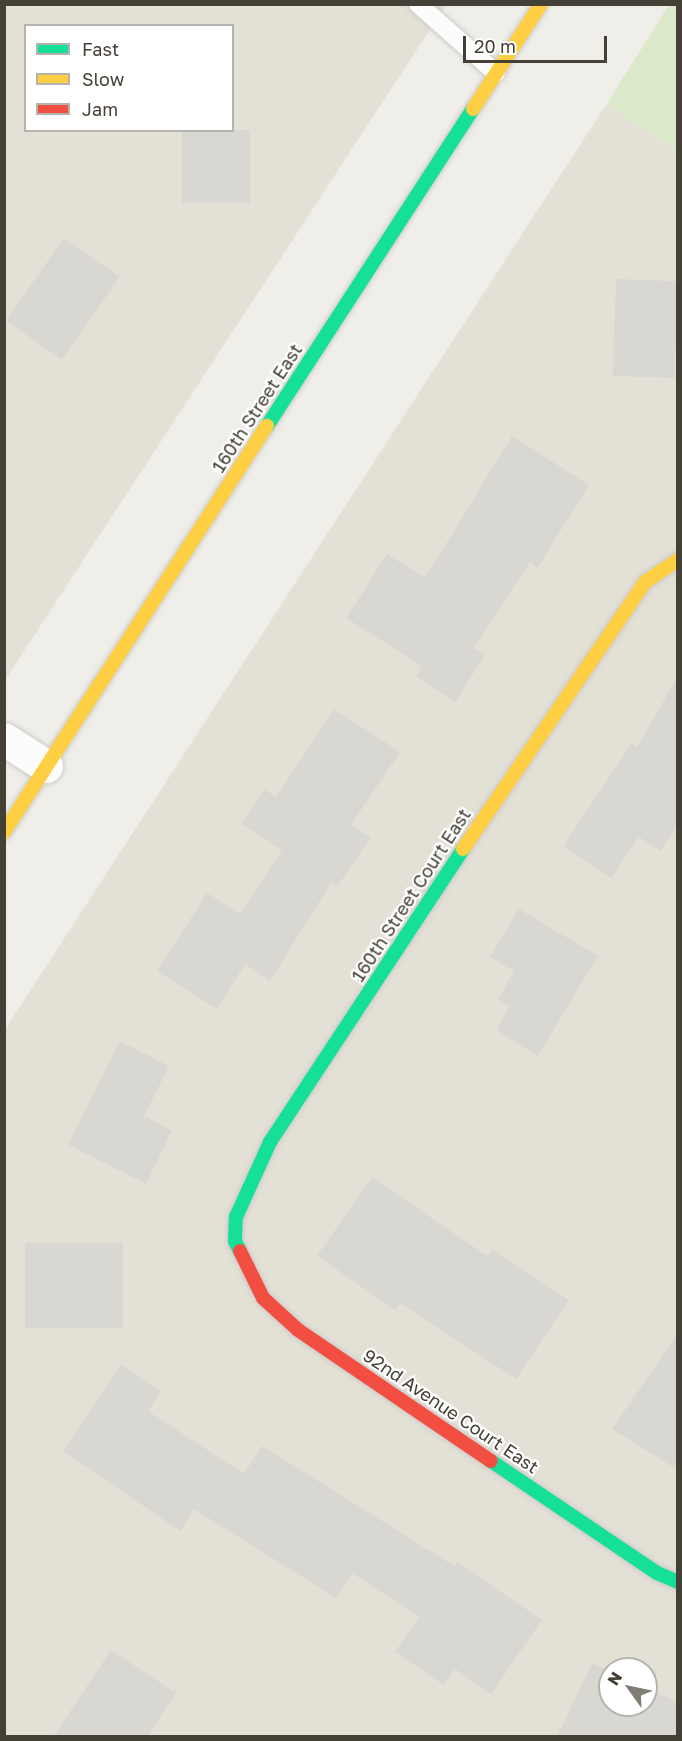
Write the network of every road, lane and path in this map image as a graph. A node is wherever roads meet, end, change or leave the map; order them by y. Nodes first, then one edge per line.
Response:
1 (418, 4) edge
2 (541, 4) edge
3 (496, 73) junction
4 (678, 560) edge
5 (4, 739) edge
6 (46, 766) junction
7 (4, 832) edge
8 (235, 1240) joint
9 (678, 1582) edge

1 - 3 lane
2 - 3 street, 160th Street East
3 - 6 street, 160th Street East
4 - 8 street, 160th Street Court East
5 - 6 street
6 - 7 street, 160th Street East
8 - 9 street, 92nd Avenue Court East

